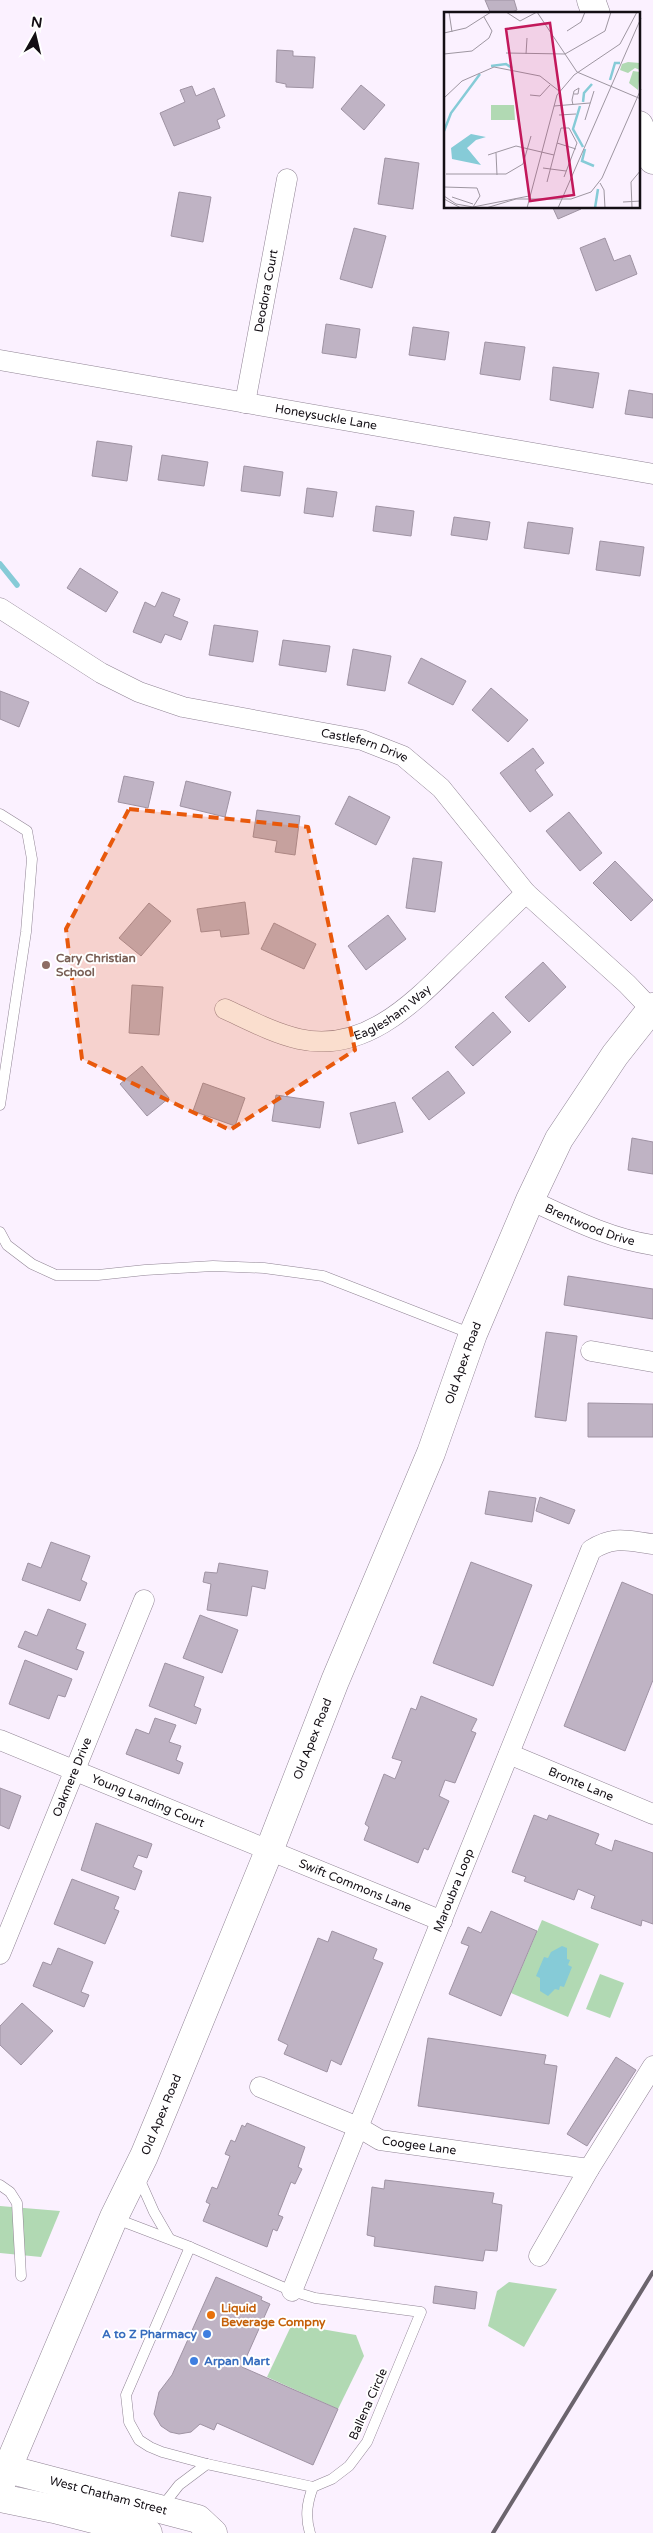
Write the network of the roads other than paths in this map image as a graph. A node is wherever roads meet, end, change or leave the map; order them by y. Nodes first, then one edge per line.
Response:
1 (590, 0) edge
2 (595, 12) edge
3 (640, 128) edge
4 (653, 160) edge
5 (287, 179) dead end
6 (0, 360) edge
7 (245, 403) junction
8 (653, 474) edge
9 (0, 608) edge
10 (0, 814) edge
11 (526, 893) junction
12 (652, 1008) edge
13 (225, 1009) dead end
14 (3, 1064) edge
15 (0, 1105) edge
16 (530, 1200) junction
17 (0, 1232) edge
18 (653, 1245) edge
19 (473, 1334) junction
20 (591, 1351) dead end
21 (653, 1362) edge
22 (653, 1544) edge
23 (144, 1600) dead end
24 (0, 1740) edge
25 (509, 1754) junction
26 (76, 1772) junction
27 (653, 1814) edge
28 (269, 1851) junction
29 (442, 1921) junction
30 (0, 1954) edge
31 (653, 2066) edge
32 (260, 2087) dead end
33 (358, 2127) junction
34 (589, 2169) junction
35 (136, 2172) junction
36 (0, 2185) edge
37 (114, 2218) junction
38 (169, 2238) junction
39 (190, 2247) junction
40 (539, 2256) dead end
41 (21, 2276) dead end
42 (292, 2291) junction
43 (207, 2464) junction
44 (3, 2474) edge
45 (313, 2487) junction
46 (0, 2498) edge
47 (161, 2508) junction
48 (148, 2533) edge
49 (213, 2533) edge
50 (310, 2533) edge

1 - 2 main road
3 - 4 main road
5 - 7 street, Deodora Court
6 - 7 street, Honeysuckle Lane
7 - 8 street, Honeysuckle Lane
9 - 11 street, Castlefern Drive
10 - 14 lane
11 - 12 street, Castlefern Drive
11 - 13 street, Eaglesham Way
12 - 16 main road, Old Apex Road
14 - 15 lane
16 - 18 street, Brentwood Drive
16 - 19 main road, Old Apex Road
17 - 19 lane
19 - 28 main road, Old Apex Road
20 - 21 street
22 - 25 street, Maroubra Loop
23 - 26 street, Oakmere Drive
24 - 26 street, Young Landing Court
25 - 27 street, Bronte Lane
25 - 29 street, Maroubra Loop
26 - 28 street, Young Landing Court
26 - 30 street, Oakmere Drive
28 - 29 street, Swift Commons Lane
28 - 35 main road, Old Apex Road
29 - 33 street, Maroubra Loop
31 - 34 street
32 - 33 street, Coogee Lane
33 - 34 street, Coogee Lane
33 - 42 street, Maroubra Loop
34 - 40 street
35 - 37 main road, Old Apex Road
35 - 38 lane
36 - 41 lane
37 - 38 lane, Ballena Circle
37 - 44 main road, Old Apex Road
38 - 39 lane, Ballena Circle
39 - 42 lane, Ballena Circle
39 - 43 lane
42 - 45 lane, Ballena Circle
43 - 45 lane
43 - 47 lane
44 - 47 main road, West Chatham Street
45 - 50 lane
46 - 48 main road
47 - 49 main road, West Chatham Street

